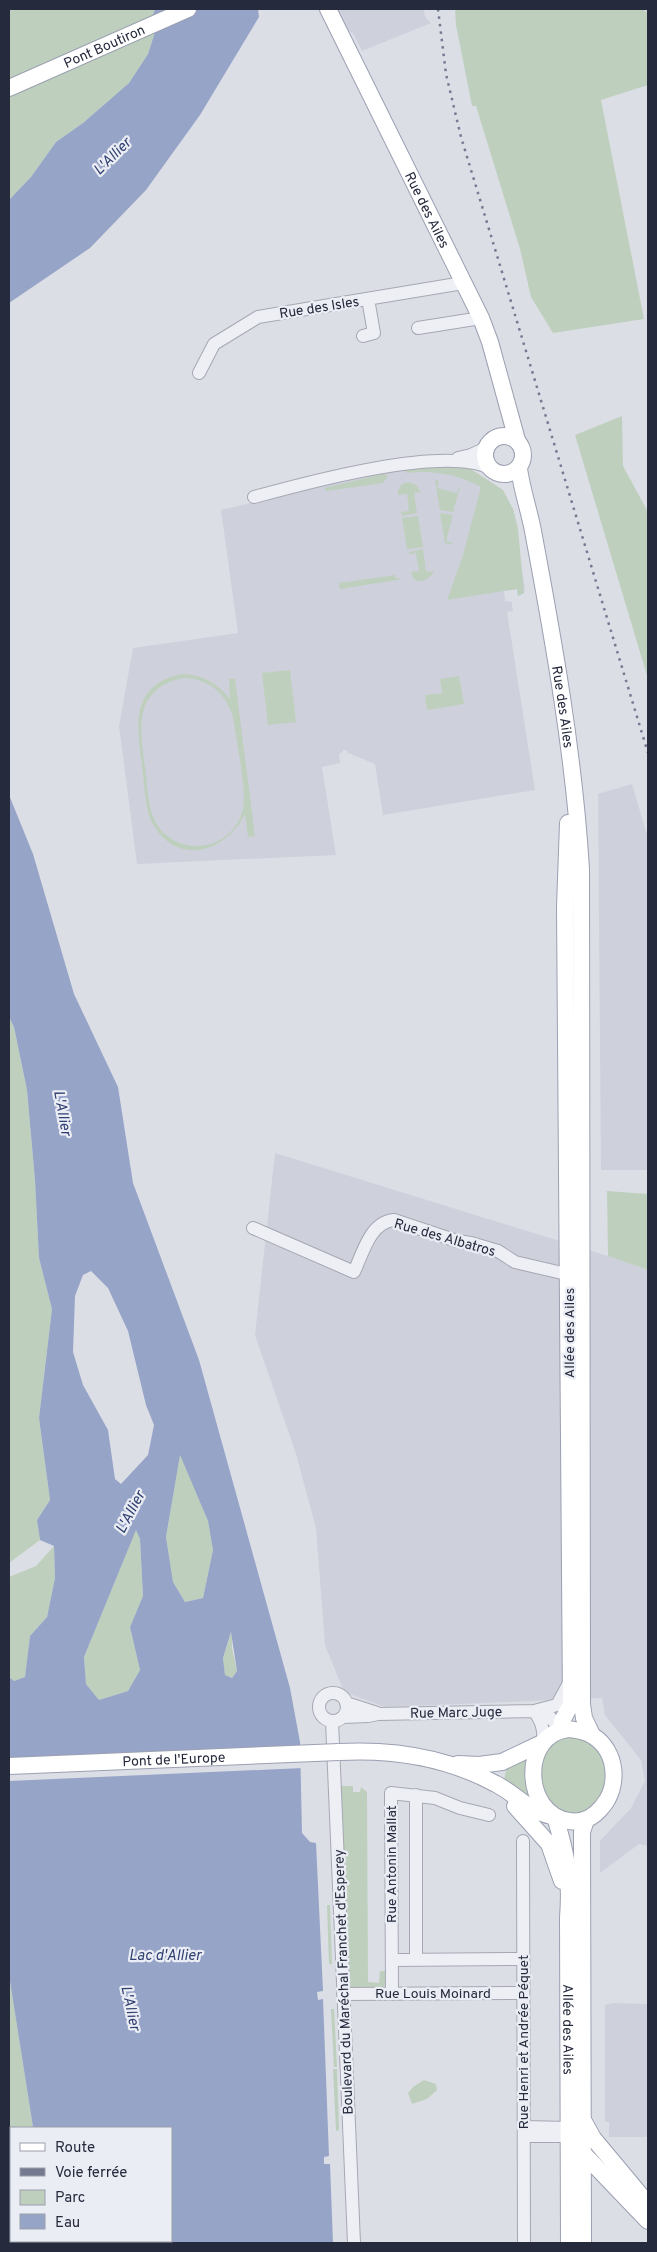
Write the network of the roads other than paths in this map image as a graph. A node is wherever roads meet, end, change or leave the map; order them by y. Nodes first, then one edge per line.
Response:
1 (188, 9) edge
2 (327, 11) edge
3 (14, 85) edge
4 (463, 283) junction
5 (368, 299) junction
6 (481, 318) junction
7 (418, 328) dead end
8 (363, 336) dead end
9 (199, 373) dead end
10 (502, 387) junction
11 (501, 436) junction
12 (517, 440) junction
13 (486, 448) junction
14 (449, 460) junction
15 (490, 468) junction
16 (514, 472) junction
17 (254, 497) dead end
18 (567, 935) joint
19 (581, 950) joint
20 (253, 1228) dead end
21 (575, 1276) junction
22 (569, 1683) junction
23 (346, 1703) junction
24 (539, 1710) junction
25 (378, 1714) junction
26 (338, 1719) junction
27 (560, 1731) junction
28 (592, 1735) junction
29 (542, 1743) junction
30 (450, 1764) junction
31 (9, 1766) edge
32 (416, 1794) junction
33 (489, 1815) dead end
34 (554, 1816) junction
35 (586, 1820) junction
36 (523, 1841) dead end
37 (568, 1918) junction
38 (523, 1959) junction
39 (392, 1960) junction
40 (416, 1960) junction
41 (523, 1993) junction
42 (343, 1994) junction
43 (392, 1994) junction
44 (524, 2132) junction
45 (577, 2135) junction
46 (607, 2180) junction
47 (583, 2200) junction
48 (648, 2204) edge
49 (648, 2221) edge
50 (354, 2243) edge
51 (524, 2243) edge
52 (569, 2243) edge
53 (583, 2243) edge

1 - 3 main road, Pont Boutiron
2 - 4 main road, Rue des Ailes
4 - 5 street, Rue des Isles
4 - 6 main road, Rue des Ailes
5 - 8 street
5 - 9 street, Rue des Isles
6 - 7 street
6 - 10 main road, Rue des Ailes
10 - 11 main road, Rue des Ailes
10 - 12 main road, Rue des Ailes
11 - 12 main road
11 - 13 main road
12 - 16 main road
13 - 14 street
13 - 15 main road
14 - 15 street
14 - 17 street
15 - 16 main road
16 - 18 main road, Rue des Ailes
16 - 19 main road, Rue des Ailes
18 - 21 main road, Allée des Ailes
19 - 21 main road, Allée des Ailes
20 - 21 street, Rue des Albatros
21 - 22 main road, Allée des Ailes
21 - 28 main road, Allée des Ailes
22 - 24 street
22 - 27 main road, Allée des Ailes
23 - 25 street, Rue Marc Juge
23 - 26 street
23 - 26 street
24 - 25 street, Rue Marc Juge
24 - 27 street
24 - 29 street
25 - 26 street, Rue Marc Juge
26 - 42 street, Boulevard du Maréchal Franchet d'Esperey
27 - 28 main road
27 - 29 main road
28 - 35 main road
29 - 30 main road
29 - 34 main road
30 - 31 main road, Pont de l'Europe, bridge
30 - 34 main road
30 - 37 main road
32 - 33 street, Rue Antonin Mallat
32 - 39 street, Rue Antonin Mallat
32 - 40 street, Rue Antonin Mallat
34 - 35 main road
34 - 37 main road, Allée des Ailes
35 - 45 main road, Allée des Ailes
36 - 38 street, Rue Henri et Andrée Péquet
37 - 45 main road, Allée des Ailes
38 - 40 street
38 - 41 street, Rue Henri et Andrée Péquet
39 - 40 street
39 - 43 street, Rue Antonin Mallat
41 - 43 street, Rue Louis Moinard
41 - 44 street, Rue Henri et Andrée Péquet
42 - 43 street, Rue Louis Moinard
42 - 50 street, Boulevard du Maréchal Franchet d'Esperey
44 - 45 street
44 - 51 street, Rue Henri et Andrée Péquet
45 - 46 main road
45 - 47 main road, Allée des Ailes
45 - 48 main road
45 - 52 main road, Allée des Ailes
46 - 47 main road
46 - 49 main road
47 - 53 main road, Allée des Ailes

